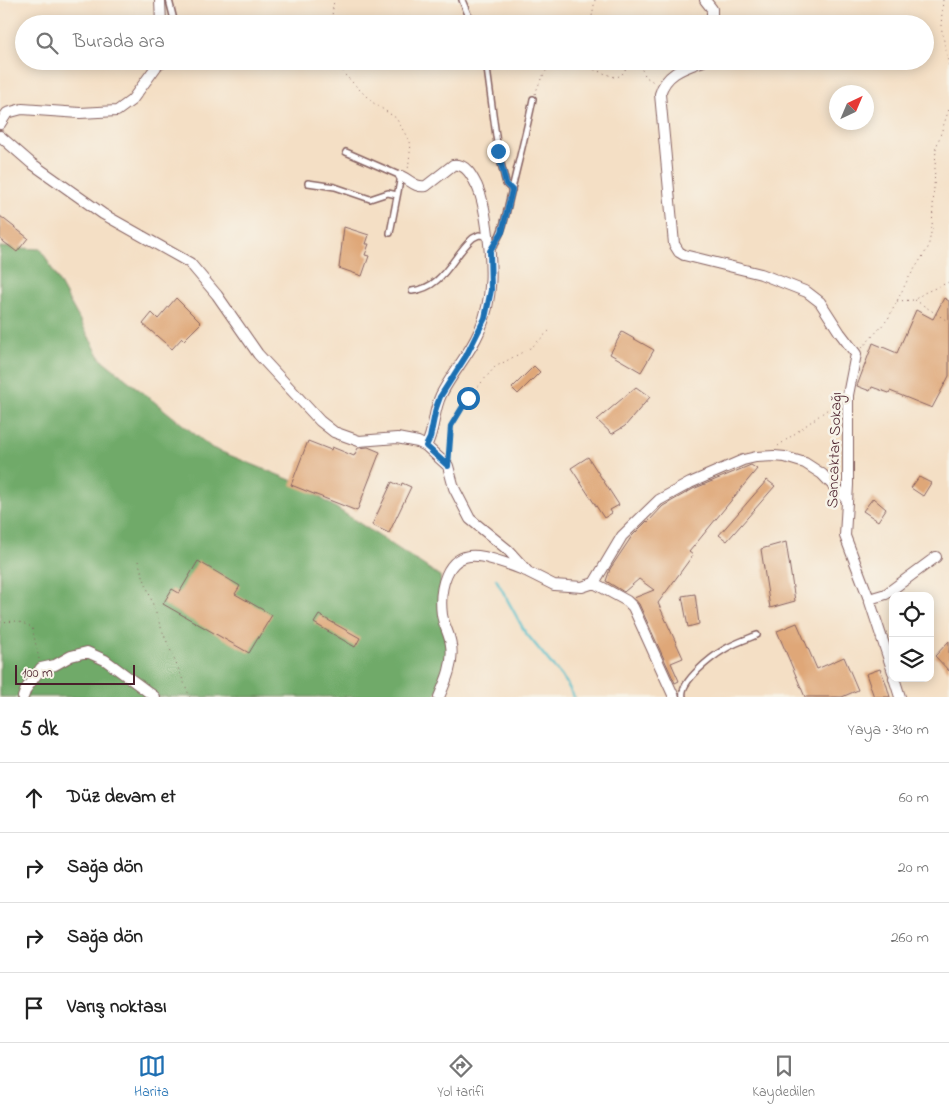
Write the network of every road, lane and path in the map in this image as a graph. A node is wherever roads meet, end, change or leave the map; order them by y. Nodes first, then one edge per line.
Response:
1 (160, 0) edge
2 (169, 0) edge
3 (334, 0) edge
4 (462, 0) edge
5 (595, 0) edge
6 (705, 0) edge
7 (943, 0) edge
8 (161, 15) edge
9 (173, 15) edge
10 (332, 15) edge
11 (468, 15) edge
12 (592, 15) edge
13 (712, 15) edge
14 (949, 66) edge
15 (153, 70) edge
16 (343, 70) edge
17 (487, 70) edge
18 (546, 70) edge
19 (595, 70) edge
20 (624, 70) edge
21 (642, 70) edge
22 (678, 70) edge
23 (663, 85) junction
24 (534, 99) joint
25 (949, 109) edge
26 (0, 124) edge
27 (0, 136) edge
28 (346, 152) dead end
29 (404, 177) junction
30 (308, 183) dead end
31 (512, 190) junction
32 (397, 195) junction
33 (390, 233) dead end
34 (488, 236) junction
35 (490, 251) junction
36 (949, 282) edge
37 (412, 291) dead end
38 (914, 300) junction
39 (897, 301) junction
40 (949, 322) edge
41 (550, 330) dead end
42 (856, 354) junction
43 (848, 395) junction
44 (426, 446) junction
45 (777, 447) dead end
46 (448, 466) junction
47 (846, 499) junction
48 (936, 557) dead end
49 (138, 561) dead end
50 (528, 572) junction
51 (594, 583) junction
52 (869, 599) junction
53 (0, 622) edge
54 (757, 635) dead end
55 (889, 660) edge
56 (41, 668) junction
57 (895, 682) edge
58 (23, 697) edge
59 (155, 697) edge
60 (190, 697) edge
61 (439, 697) edge
62 (674, 697) edge
63 (683, 697) edge
64 (900, 697) edge

1 - 8 street
2 - 9 lane
3 - 10 path
4 - 11 lane
5 - 12 path
6 - 13 street
7 - 14 path
15 - 26 street
16 - 29 path
17 - 31 lane
18 - 24 path
19 - 20 path
21 - 23 path
22 - 23 street
23 - 42 street
24 - 31 lane
25 - 39 path
27 - 44 street
28 - 29 lane
29 - 32 lane
29 - 34 street
30 - 32 lane
31 - 35 lane
32 - 33 lane
34 - 35 street
34 - 37 lane
35 - 44 street
36 - 38 path
38 - 39 path
38 - 40 path
39 - 42 path
41 - 46 path
42 - 43 street, Sancaktar Sokağı
43 - 45 path
43 - 47 street, Sancaktar Sokağı
44 - 46 street
46 - 50 street
47 - 51 street
47 - 52 street, Sancaktar Sokağı
48 - 52 street
49 - 60 path
50 - 51 street
50 - 61 street
51 - 62 street
52 - 55 street, Sancaktar Sokağı
53 - 56 path
54 - 63 lane
56 - 58 street
56 - 59 street
57 - 64 street

